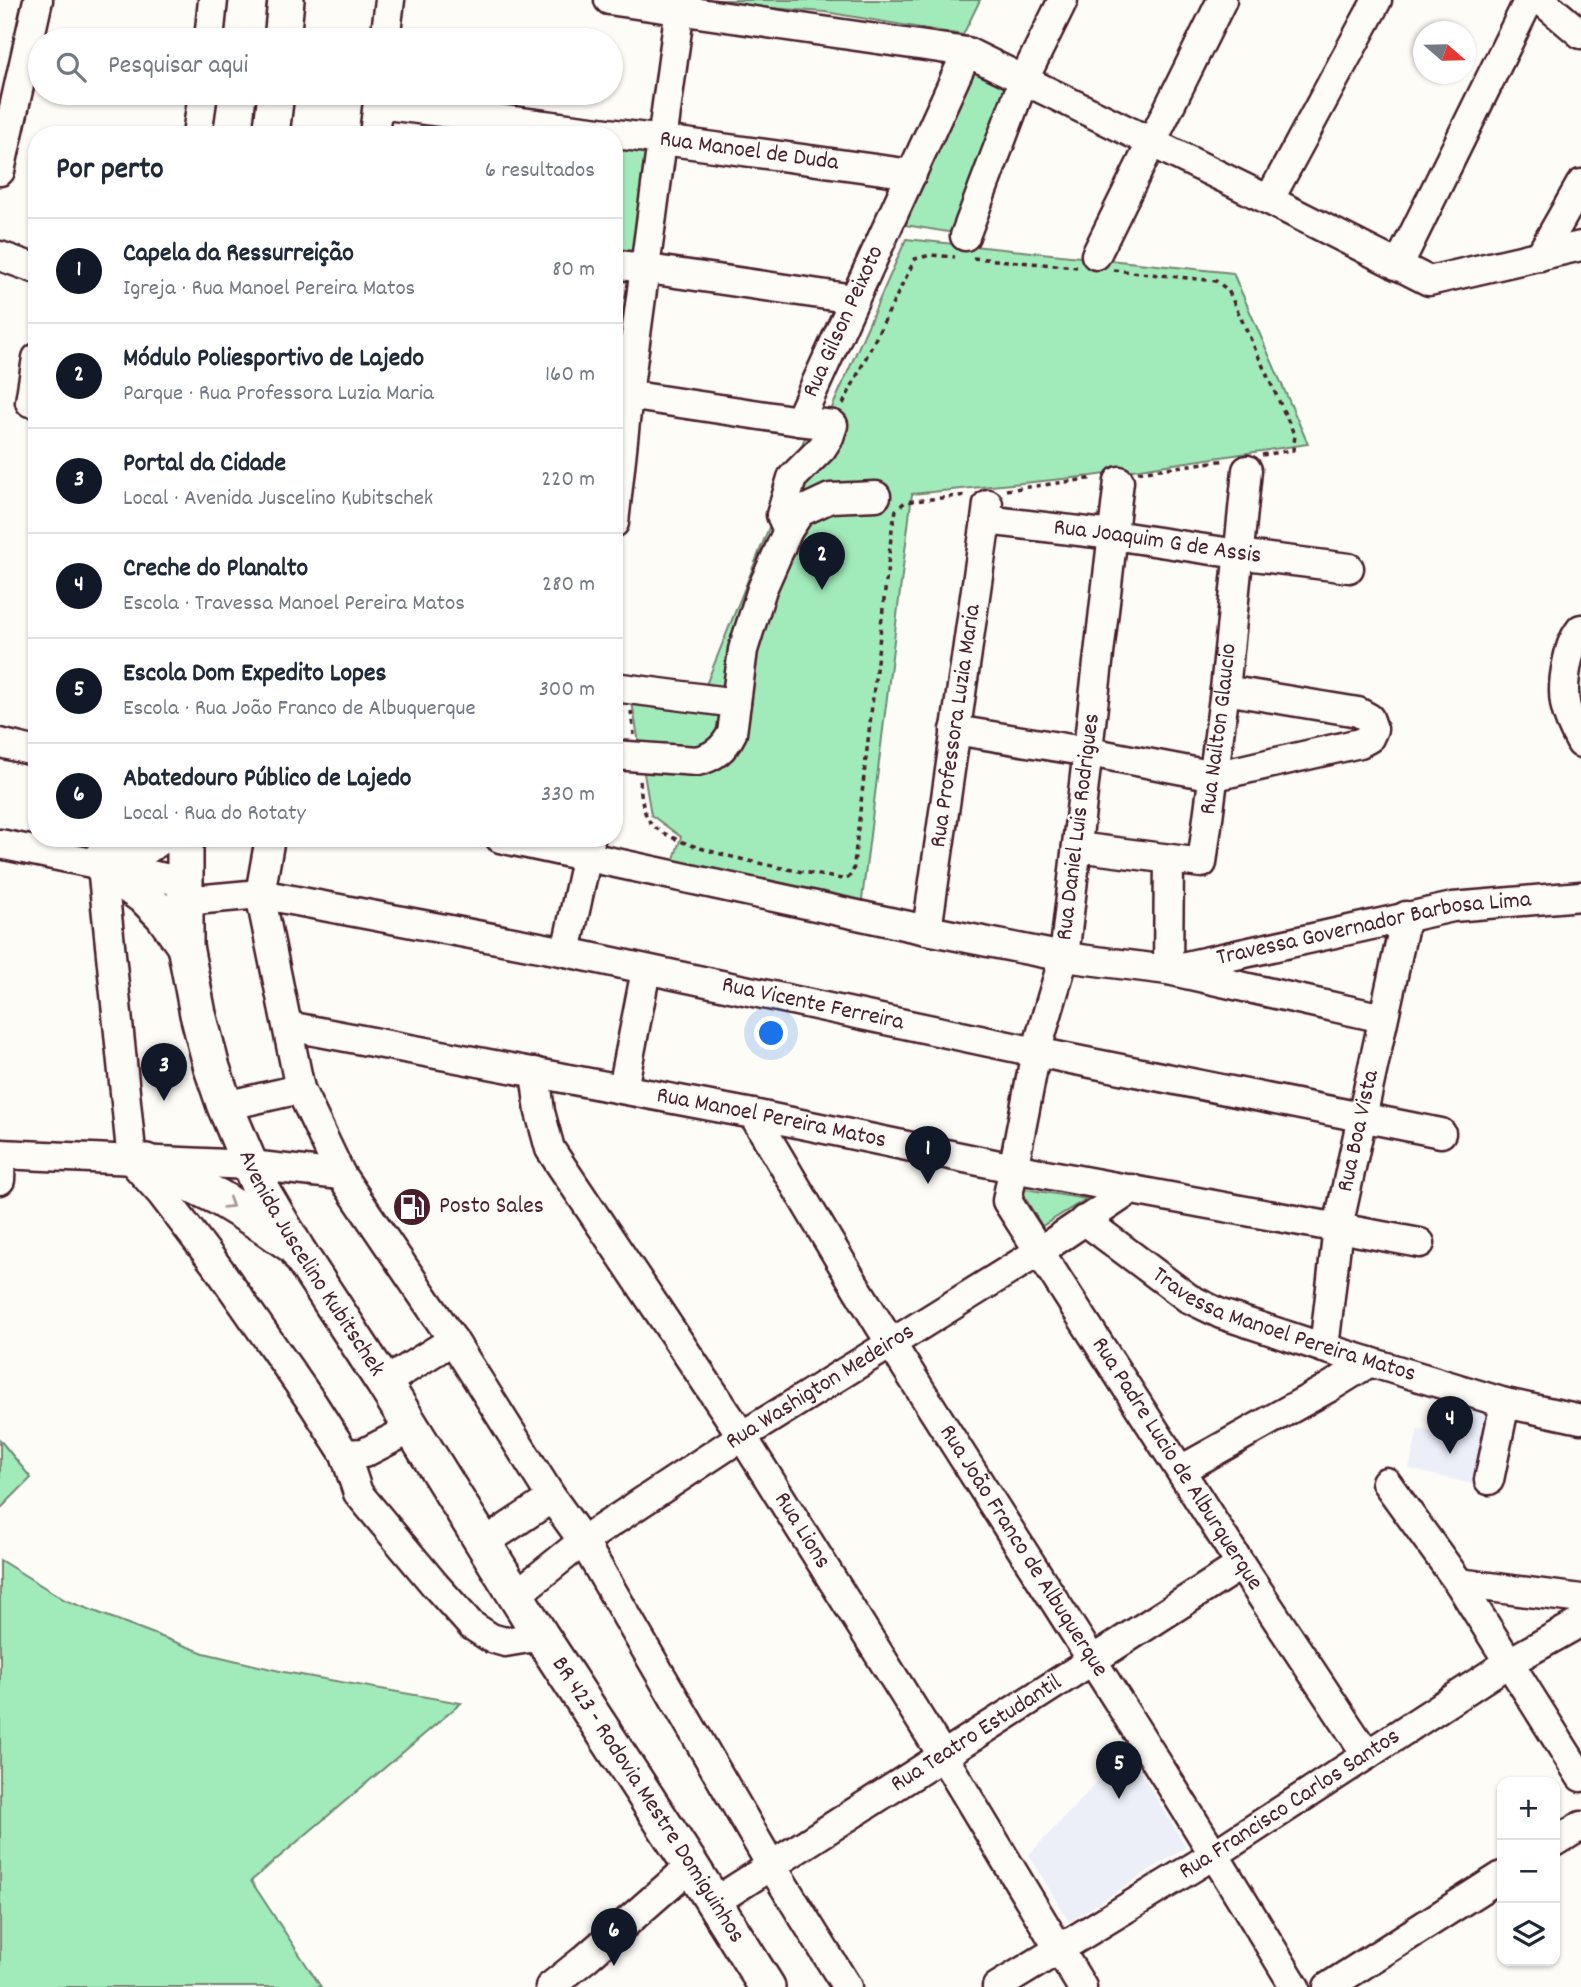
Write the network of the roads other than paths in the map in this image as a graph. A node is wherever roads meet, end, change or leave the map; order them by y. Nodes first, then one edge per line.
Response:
1 (38, 0) edge
2 (214, 0) edge
3 (286, 0) edge
4 (390, 0) edge
5 (609, 0) edge
6 (1063, 0) edge
7 (1222, 0) edge
8 (1377, 0) edge
9 (1529, 0) edge
10 (1541, 0) edge
11 (680, 5) edge
12 (30, 28) edge
13 (210, 28) edge
14 (283, 28) edge
15 (386, 28) edge
16 (1581, 34) edge
17 (28, 36) edge
18 (967, 51) junction
19 (1024, 79) junction
20 (201, 105) edge
21 (275, 105) edge
22 (377, 105) edge
23 (410, 105) edge
24 (5, 118) edge
25 (198, 126) edge
26 (272, 126) edge
27 (375, 126) edge
28 (523, 126) edge
29 (623, 137) edge
30 (663, 140) junction
31 (1151, 143) junction
32 (0, 172) edge
33 (912, 174) junction
34 (1581, 184) edge
35 (1269, 200) junction
36 (1581, 246) edge
37 (964, 250) road end
38 (0, 256) edge
39 (1541, 256) junction
40 (1092, 264) road end
41 (623, 265) edge
42 (1398, 266) junction
43 (28, 267) edge
44 (646, 268) junction
45 (854, 299) junction
46 (623, 384) edge
47 (623, 394) edge
48 (799, 421) junction
49 (1242, 462) road end
50 (1120, 477) road end
51 (876, 496) dead end
52 (988, 501) joint
53 (788, 530) junction
54 (1113, 535) junction
55 (1238, 554) junction
56 (1349, 568) dead end
57 (1581, 629) edge
58 (623, 688) edge
59 (1225, 690) junction
60 (736, 703) junction
61 (955, 730) junction
62 (0, 743) edge
63 (1581, 743) edge
64 (28, 750) edge
65 (1088, 752) junction
66 (625, 756) edge
67 (1215, 776) junction
68 (0, 844) edge
69 (28, 846) edge
70 (39, 847) edge
71 (144, 847) edge
72 (185, 847) edge
73 (268, 847) edge
74 (1077, 847) junction
75 (589, 848) edge
76 (103, 852) edge
77 (1169, 859) junction
78 (184, 891) junction
79 (260, 894) junction
80 (1581, 896) edge
81 (1406, 916) junction
82 (927, 930) junction
83 (185, 946) junction
84 (566, 952) junction
85 (1064, 957) junction
86 (646, 970) junction
87 (1168, 970) junction
88 (1383, 1018) junction
89 (288, 1026) junction
90 (1035, 1052) junction
91 (535, 1072) junction
92 (300, 1089) junction
93 (623, 1089) junction
94 (225, 1106) junction
95 (753, 1114) junction
96 (1361, 1116) junction
97 (1441, 1133) dead end
98 (139, 1161) junction
99 (0, 1162) edge
100 (250, 1165) junction
101 (1013, 1168) junction
102 (341, 1175) junction
103 (1132, 1189) junction
104 (1084, 1220) junction
105 (1338, 1227) junction
106 (1420, 1243) dead end
107 (298, 1250) junction
108 (1040, 1251) junction
109 (453, 1340) junction
110 (891, 1343) junction
111 (1324, 1348) junction
112 (1370, 1362) junction
113 (384, 1383) junction
114 (1505, 1403) junction
115 (1581, 1419) edge
116 (413, 1429) junction
117 (742, 1436) junction
118 (345, 1454) junction
119 (1181, 1470) junction
120 (1489, 1480) dead end
121 (1386, 1482) dead end
122 (552, 1498) junction
123 (583, 1541) junction
124 (484, 1543) junction
125 (1241, 1565) junction
126 (1460, 1583) junction
127 (516, 1595) junction
128 (1581, 1599) edge
129 (1581, 1622) edge
130 (546, 1643) junction
131 (1093, 1660) junction
132 (1508, 1663) junction
133 (1367, 1755) junction
134 (943, 1756) junction
135 (1581, 1777) edge
136 (1581, 1826) edge
137 (1558, 1840) edge
138 (1215, 1854) junction
139 (771, 1865) junction
140 (691, 1866) junction
141 (1497, 1879) edge
142 (713, 1903) junction
143 (1059, 1950) junction
144 (550, 1987) edge
145 (766, 1987) edge
146 (847, 1987) edge
147 (997, 1987) edge
148 (1082, 1987) edge
149 (1295, 1987) edge
150 (1328, 1987) edge

1 - 12 street
2 - 13 street
3 - 14 main road
4 - 15 street
5 - 11 street
6 - 19 street
7 - 31 street
8 - 35 street
9 - 42 street
10 - 16 street
11 - 18 street
11 - 30 street
17 - 24 street
18 - 19 street
18 - 33 street, Rua Gilson Peixoto
19 - 31 street
19 - 37 street
20 - 25 street
21 - 26 main road
22 - 27 street
23 - 28 street, Rua Manoel de Duda
24 - 32 street
29 - 30 street, Rua Manoel de Duda
30 - 33 street, Rua Manoel de Duda
30 - 44 street
31 - 35 street
31 - 40 street
33 - 45 street, Rua Gilson Peixoto
34 - 39 street
35 - 42 street
36 - 39 street
38 - 43 street
39 - 42 street
41 - 44 street
44 - 45 street
44 - 46 street
45 - 48 street, Rua Gilson Peixoto
47 - 48 street, Rua Gilson Peixoto
48 - 53 street
49 - 55 street, Rua Nailton Glaucio
50 - 54 street, Rua Daniel Luis Rodrigues
51 - 53 street
52 - 54 street, Rua Joaquim G de Assis
52 - 61 street, Rua Professora Luzia Maria
53 - 60 street
54 - 55 street, Rua Joaquim G de Assis
54 - 65 street, Rua Daniel Luis Rodrigues
55 - 56 street, Rua Joaquim G de Assis
55 - 59 street, Rua Nailton Glaucio
57 - 63 street
58 - 60 street
59 - 67 street, Rua Nailton Glaucio
59 - 67 street
60 - 66 street
61 - 65 street
61 - 82 street, Rua Professora Luzia Maria
62 - 64 street
65 - 67 street
65 - 74 street, Rua Daniel Luis Rodrigues
67 - 77 street, Rua Nailton Glaucio
68 - 69 street, Rua Vicente Ferreira
70 - 76 street, Rua Vicente Ferreira
71 - 76 main road
72 - 78 main road, Avenida Juscelino Kubitschek
73 - 79 street
74 - 77 street, Rua Nailton Glaucio
74 - 85 street, Rua Daniel Luis Rodrigues
75 - 82 street
75 - 84 street
76 - 78 street, Rua Vicente Ferreira
76 - 83 main road
76 - 98 street
77 - 87 street
78 - 79 street, Rua Vicente Ferreira
78 - 83 main road, Avenida Juscelino Kubitschek
79 - 84 street, Rua Vicente Ferreira
79 - 89 street
80 - 81 street, Travessa Governador Barbosa Lima
81 - 87 street, Travessa Governador Barbosa Lima
81 - 88 street, Rua Boa Vista
82 - 85 street
83 - 94 main road, Avenida Juscelino Kubitschek
84 - 86 street, Rua Vicente Ferreira
85 - 87 street
85 - 90 street, Rua Daniel Luis Rodrigues
86 - 90 street, Rua Vicente Ferreira
86 - 93 street
87 - 88 street
88 - 96 street, Rua Boa Vista
89 - 91 street, Rua Manoel Pereira Matos
89 - 92 street
90 - 96 street, Rua Vicente Ferreira
90 - 101 street, Rua Daniel Luis Rodrigues
91 - 93 street, Rua Manoel Pereira Matos
91 - 117 street, Rua Lions
92 - 94 street
92 - 102 street
93 - 95 street, Rua Manoel Pereira Matos
94 - 100 main road, Avenida Juscelino Kubitschek
95 - 101 street, Rua Manoel Pereira Matos
95 - 110 street, Rua João Franco de Albuquerque
96 - 97 street, Rua Vicente Ferreira
96 - 105 street, Rua Boa Vista
98 - 99 street
98 - 100 street
98 -> 107 main road
98 - 118 street
100 - 102 street
100 - 107 main road, Avenida Juscelino Kubitschek
101 - 103 street, Rua Manoel Pereira Matos
101 - 108 street, Rua Padre Lucio de Alburquerque
102 - 109 street
103 - 104 street, Rua Washigton Medeiros
103 - 105 street, Rua Manoel Pereira Matos
104 - 108 street, Rua Washigton Medeiros
104 - 111 street, Travessa Manoel Pereira Matos
105 - 106 street, Rua Manoel Pereira Matos
105 - 111 street, Rua Boa Vista
107 - 113 main road, Avenida Juscelino Kubitschek
108 - 110 street, Rua Washigton Medeiros
108 - 119 street, Rua Padre Lucio de Alburquerque
109 - 113 street
109 - 122 street
110 - 117 street, Rua Washigton Medeiros
110 - 131 street, Rua João Franco de Albuquerque
111 - 112 street, Travessa Manoel Pereira Matos
112 - 114 street, Travessa Manoel Pereira Matos
112 - 119 street
113 - 116 main road, Avenida Juscelino Kubitschek
114 - 115 street, Travessa Manoel Pereira Matos
114 - 120 street
116 - 118 street
116 - 124 main road, Avenida Juscelino Kubitschek
117 - 123 street, Rua Washigton Medeiros
117 - 134 street, Rua Lions
118 - 130 street
119 - 125 street, Rua Padre Lucio de Alburquerque
121 - 126 street
122 - 123 street
122 - 124 street
123 - 127 street, Rua Washigton Medeiros
123 - 139 street
124 - 127 main road, Avenida Juscelino Kubitschek
125 - 131 street, Rua Teatro Estudantil
125 - 133 street, Rua Padre Lucio de Alburquerque
126 - 128 street
126 - 132 street
127 - 130 main road, Avenida Juscelino Kubitschek
129 - 132 street, Rua Francisco Carlos Santos
130 - 140 main road, BR 423 - Rodovia Mestre Domiguinhos
131 - 134 street, Rua Teatro Estudantil
131 - 138 street, Rua João Franco de Albuquerque
132 - 133 street, Rua Francisco Carlos Santos
132 - 135 street
133 - 138 street, Rua Francisco Carlos Santos
134 - 139 street, Rua Teatro Estudantil
134 - 143 street, Rua Lions
136 - 137 street
138 - 143 street, Rua Francisco Carlos Santos
138 - 149 street, Rua João Franco de Albuquerque
139 - 142 street, Rua Teatro Estudantil
139 - 146 street
140 - 142 main road, BR 423 - Rodovia Mestre Domiguinhos
140 - 144 street
141 - 150 street
142 - 145 main road, BR 423 - Rodovia Mestre Domiguinhos
143 - 147 street, Rua Francisco Carlos Santos
143 - 148 street, Rua Lions

